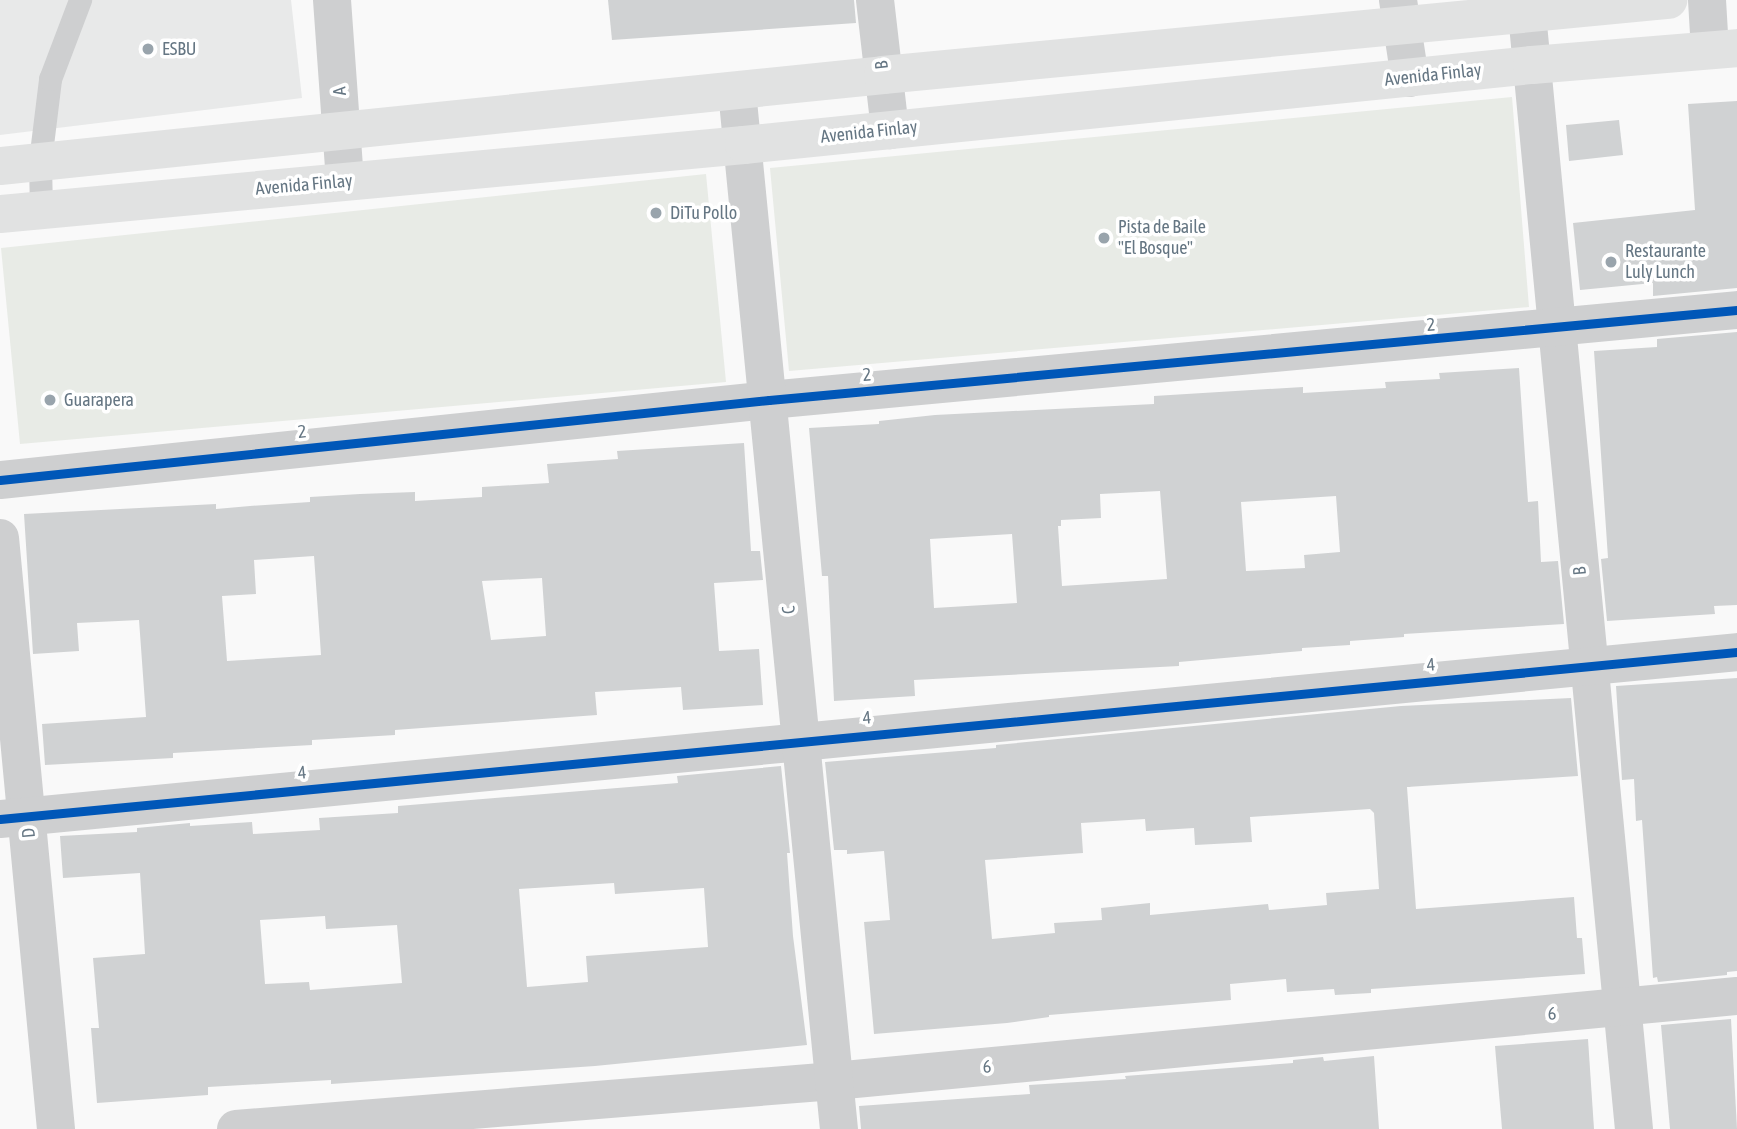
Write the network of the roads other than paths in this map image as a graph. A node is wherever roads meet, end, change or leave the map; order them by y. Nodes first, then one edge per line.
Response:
1 (80, 0) edge
2 (332, 0) edge
3 (875, 0) edge
4 (1668, 0) edge
5 (1707, 0) edge
6 (1400, 13) edge
7 (1527, 14) junction
8 (1724, 49) edge
9 (1532, 65) junction
10 (883, 75) junction
11 (1410, 78) junction
12 (737, 91) junction
13 (343, 129) junction
14 (890, 130) junction
15 (744, 145) junction
16 (40, 161) junction
17 (0, 166) edge
18 (345, 181) junction
19 (41, 210) junction
20 (0, 214) edge
21 (1737, 310) edge
22 (1558, 329) junction
23 (769, 400) junction
24 (0, 480) edge
25 (0, 538) edge
26 (1737, 652) edge
27 (1589, 666) junction
28 (802, 740) junction
29 (13, 818) edge
30 (1737, 996) edge
31 (1622, 1008) junction
32 (834, 1081) junction
33 (56, 1129) edge
34 (236, 1129) edge
35 (839, 1129) edge
36 (1634, 1129) edge

1 - 16 lane
2 - 13 street, A
3 - 10 street, B
4 - 7 main road
5 - 8 street
6 - 7 main road
6 - 10 main road
6 - 11 street
7 - 9 street, B
8 - 9 main road, Avenida Finlay
9 - 11 main road, Avenida Finlay
9 - 22 street, B
10 - 12 main road
10 - 14 street, B
11 - 14 main road, Avenida Finlay
12 - 13 main road
12 - 15 street, C
13 - 16 main road
13 - 18 street, A
14 - 15 main road, Avenida Finlay
15 - 18 main road, Avenida Finlay
15 - 23 street, C
16 - 17 main road
16 - 19 lane
18 - 19 main road, Avenida Finlay
19 - 20 main road, Avenida Finlay
21 - 22 street, 2
22 - 23 street, 2
22 - 27 street, B
23 - 24 street, 2
23 - 28 street, C
25 - 29 street, D
26 - 27 street, 4
27 - 28 street, 4
27 - 31 street, B
28 - 29 street, 4
28 - 32 street, C
29 - 33 street, D
30 - 31 street, 6
31 - 32 street, 6
31 - 36 street, B
32 - 34 street, 6
32 - 35 street, C

